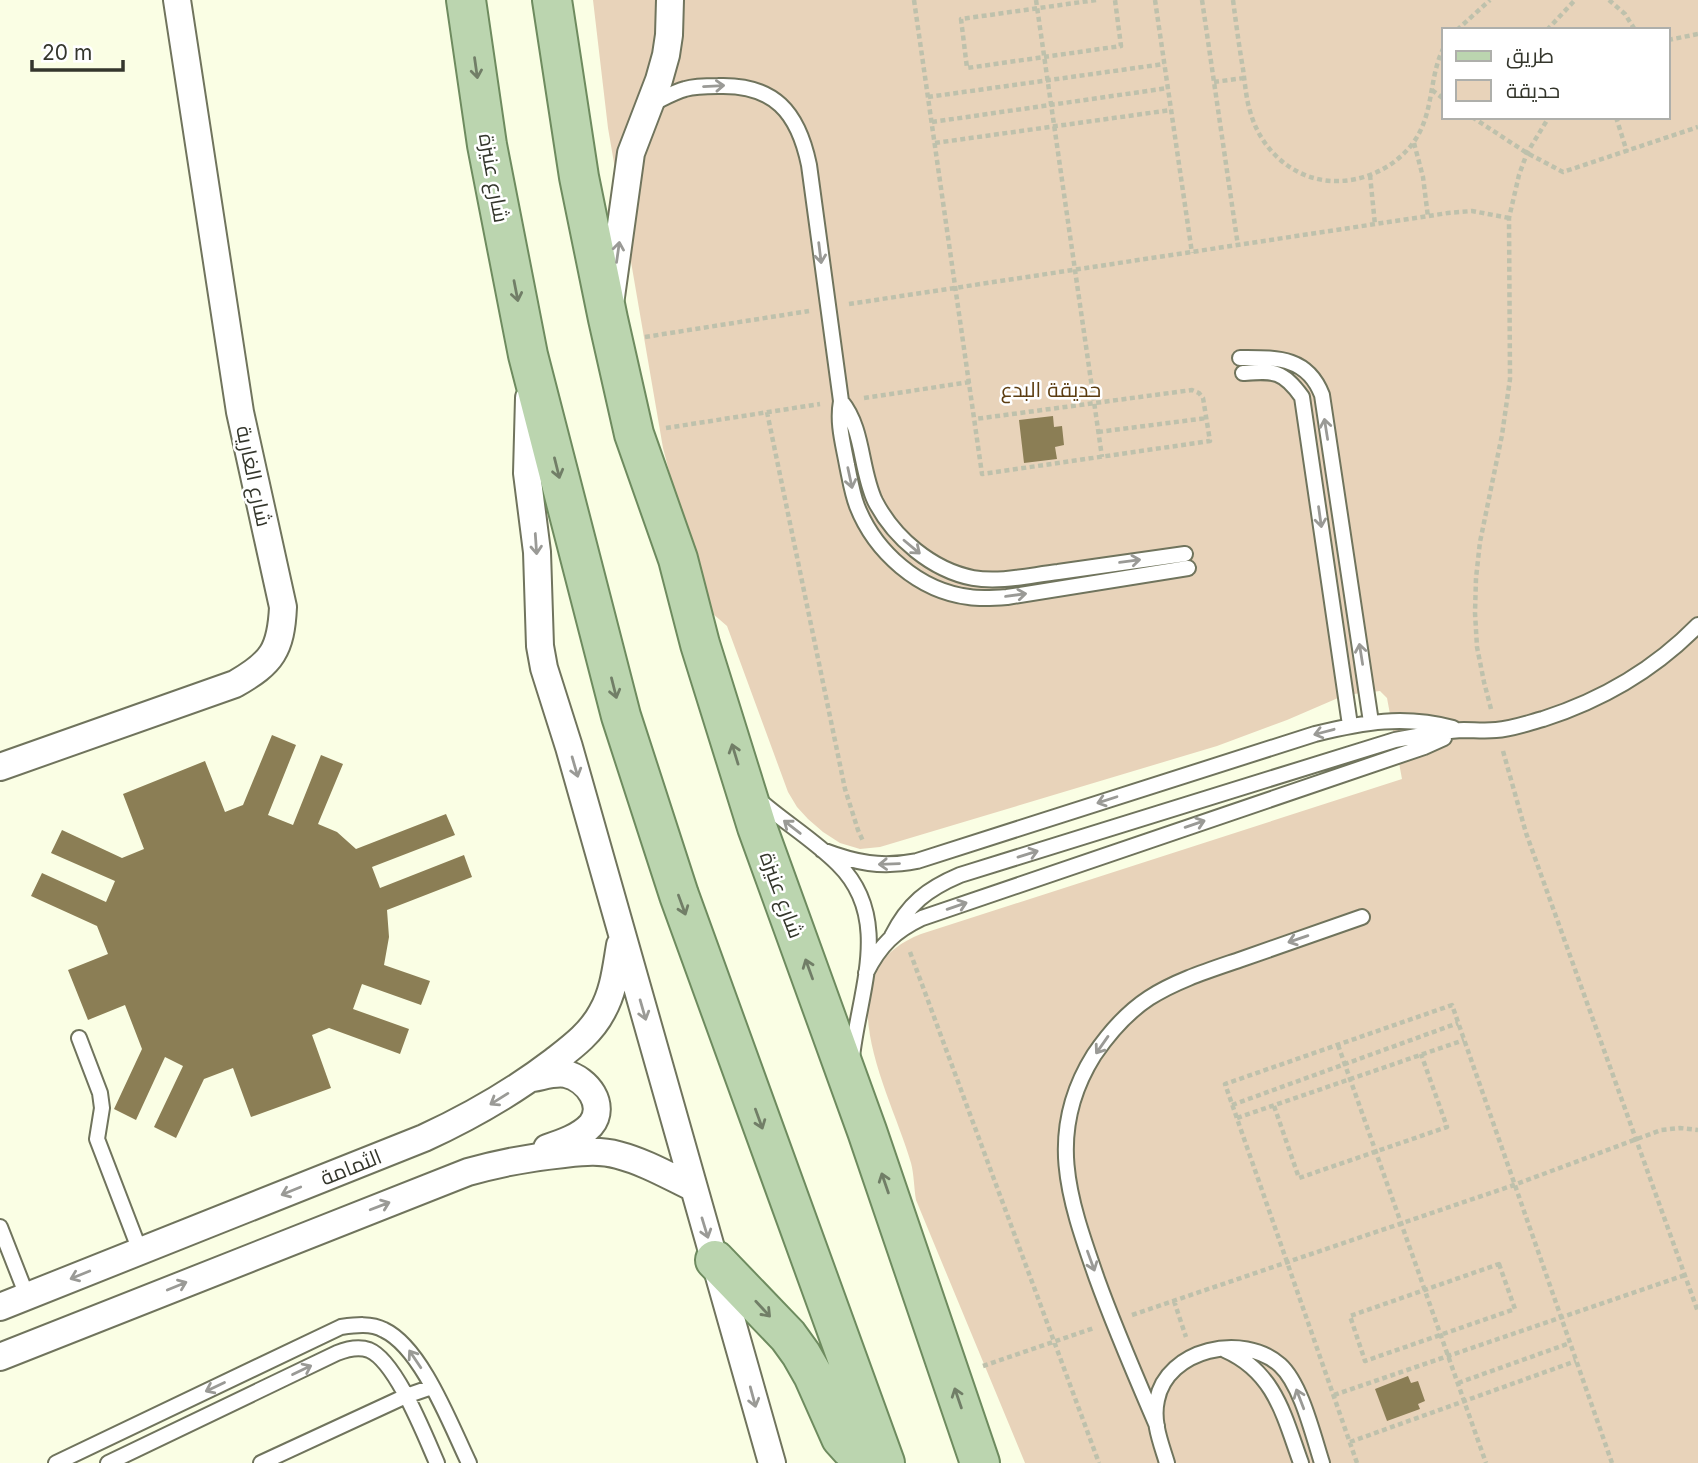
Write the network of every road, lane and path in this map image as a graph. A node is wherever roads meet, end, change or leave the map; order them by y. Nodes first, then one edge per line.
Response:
1 (177, 0) edge
2 (466, 0) edge
3 (552, 0) edge
4 (670, 0) edge
5 (915, 0) edge
6 (1036, 0) edge
7 (1096, 0) edge
8 (1115, 0) edge
9 (1155, 0) edge
10 (1202, 0) edge
11 (1233, 0) edge
12 (1490, 0) edge
13 (1575, 0) edge
14 (1609, 0) edge
15 (1037, 8) junction
16 (1459, 28) edge
17 (1550, 28) edge
18 (1634, 28) edge
19 (1698, 34) edge
20 (1670, 40) edge
21 (1442, 52) edge
22 (1044, 57) junction
23 (1164, 64) junction
24 (1244, 78) junction
25 (1047, 80) junction
26 (1214, 82) junction
27 (1168, 88) junction
28 (1432, 90) junction
29 (928, 97) junction
30 (1442, 98) edge
31 (649, 104) junction
32 (1051, 105) junction
33 (1171, 110) junction
34 (1475, 119) edge
35 (1617, 119) edge
36 (932, 122) junction
37 (1054, 126) junction
38 (1698, 127) edge
39 (1414, 142) junction
40 (935, 143) junction
41 (1628, 152) junction
42 (1370, 175) junction
43 (1428, 217) junction
44 (1509, 218) dead end
45 (1375, 225) junction
46 (1238, 246) junction
47 (1192, 253) junction
48 (1075, 270) junction
49 (956, 288) junction
50 (827, 308) junction
51 (611, 331) junction
52 (528, 355) junction
53 (1240, 358) dead end
54 (1242, 373) dead end
55 (970, 382) junction
56 (841, 401) junction
57 (1094, 402) junction
58 (1207, 418) junction
59 (975, 419) junction
60 (1098, 432) junction
61 (634, 433) junction
62 (1102, 457) junction
63 (1698, 625) edge
64 (1371, 722) junction
65 (1350, 725) junction
66 (1461, 730) junction
67 (0, 767) edge
68 (746, 790) junction
69 (822, 850) junction
70 (1362, 917) dead end
71 (622, 936) junction
72 (892, 936) junction
73 (866, 972) junction
74 (1458, 1023) junction
75 (79, 1038) dead end
76 (1464, 1040) junction
77 (1338, 1045) junction
78 (1421, 1054) junction
79 (1345, 1064) junction
80 (530, 1079) junction
81 (1350, 1079) junction
82 (850, 1083) junction
83 (1232, 1105) junction
84 (1274, 1106) junction
85 (1237, 1118) junction
86 (1698, 1130) edge
87 (1376, 1152) junction
88 (519, 1158) junction
89 (1514, 1185) junction
90 (694, 1188) junction
91 (1401, 1223) junction
92 (0, 1227) edge
93 (140, 1251) junction
94 (715, 1260) junction
95 (1287, 1262) junction
96 (1685, 1275) dead end
97 (1425, 1290) junction
98 (27, 1296) junction
99 (1174, 1301) junction
100 (0, 1307) edge
101 (1561, 1318) junction
102 (1112, 1322) junction
103 (1441, 1335) junction
104 (1570, 1343) junction
105 (1222, 1349) junction
106 (1448, 1356) junction
107 (0, 1357) edge
108 (1193, 1357) junction
109 (1576, 1361) junction
110 (951, 1377) junction
111 (1458, 1383) junction
112 (432, 1387) junction
113 (1334, 1395) junction
114 (406, 1396) junction
115 (1464, 1401) junction
116 (1157, 1426) junction
117 (1350, 1442) junction
118 (56, 1463) edge
119 (108, 1463) edge
120 (261, 1463) edge
121 (437, 1463) edge
122 (469, 1463) edge
123 (772, 1463) edge
124 (868, 1463) edge
125 (885, 1463) edge
126 (980, 1463) edge
127 (1167, 1463) edge
128 (1301, 1463) edge
129 (1322, 1463) edge
130 (1357, 1463) edge
131 (1486, 1463) edge
132 (1612, 1463) edge

1 - 67 street, شارع الغارية
2 -> 52 main road, شارع عنيزة
3 - 51 main road, شارع عنيزة
4 - 31 street, شارع عنيزة
5 - 29 path
6 - 15 path
7 - 15 path
8 - 22 path
9 - 23 path
10 - 26 path
11 - 24 path
12 - 16 path
13 - 17 path
14 - 18 path
15 - 22 path
15 - 22 path
19 - 20 path
21 - 28 path
22 - 25 path
23 - 25 path
23 - 27 path
24 - 26 path
24 - 42 path
25 - 29 path
25 - 32 path
26 - 46 path
27 - 32 path
27 - 33 path
28 - 30 path
28 - 39 path
29 - 36 path
31 -> 50 lane
51 -> 31 street, شارع عنيزة
32 - 36 path
32 - 37 path
33 - 37 path
33 - 47 path
34 - 41 path
35 - 41 path
36 - 40 path
37 - 40 path
37 - 48 path
38 - 41 path
39 - 42 path
39 - 43 path
40 - 49 path
42 - 45 path
43 - 44 path
43 - 45 path
45 - 46 path
46 - 47 path
47 - 48 path
48 - 49 path
48 - 57 path
49 - 50 path
49 - 55 path
50 - 51 path
50 - 56 lane
51 - 61 main road, شارع عنيزة
52 -> 71 street, شارع عنيزة
52 -> 125 main road, شارع عنيزة
64 -> 53 lane
54 -> 65 lane
55 - 56 path
55 - 59 path
56 - 56 lane
56 - 61 path
57 - 58 path
57 - 59 path
57 - 60 path
58 - 60 path
58 - 62 path
59 - 62 path
60 - 62 path
68 -> 61 main road, شارع عنيزة
63 - 66 lane
64 - 65 lane
64 - 66 lane
65 -> 69 lane
72 -> 66 lane
72 -> 66 lane
69 -> 68 lane
82 -> 68 main road, شارع عنيزة
69 - 73 lane
70 -> 102 lane
71 - 80 street, الثمامة
71 -> 90 street, شارع عنيزة
72 - 73 lane
73 - 82 lane
74 - 76 path
74 - 77 path
74 - 79 path
75 - 93 lane
76 - 78 path
76 - 89 path
77 - 79 path
77 - 83 path
78 - 81 path
78 - 87 path
79 - 81 path
79 - 83 path
80 - 88 street
80 -> 93 street, الثمامة
81 - 84 path
81 - 87 path
110 -> 82 main road, شارع عنيزة
83 - 85 path
84 - 85 path
84 - 87 path
85 - 95 path
86 - 89 path
87 - 91 path
88 - 90 street
107 -> 88 street
89 - 91 path
89 - 101 path
90 -> 94 street, شارع عنيزة
91 - 95 path
91 - 97 path
92 - 98 lane
93 -> 98 street, الثمامة
94 -> 123 street, شارع عنيزة
94 -> 124 main road
95 - 99 path
95 - 113 path
96 - 101 path
97 - 103 path
97 - 103 path
97 - 103 path
98 - 100 street, الثمامة
99 - 102 path
99 - 108 path
101 - 104 path
101 - 106 path
102 - 110 path
102 - 116 lane
103 - 106 path
104 - 109 path
104 - 111 path
105 - 108 lane
105 - 128 lane
129 -> 105 lane
106 - 111 path
106 - 113 path
108 - 116 lane
109 - 115 path
109 - 132 path
126 -> 110 main road, شارع عنيزة
111 - 115 path
112 - 114 lane
112 -> 118 lane
112 - 122 lane
113 - 117 path
119 -> 114 lane
114 - 120 lane
114 - 121 lane
115 - 117 path
115 - 131 path
116 - 127 lane
117 - 130 path

